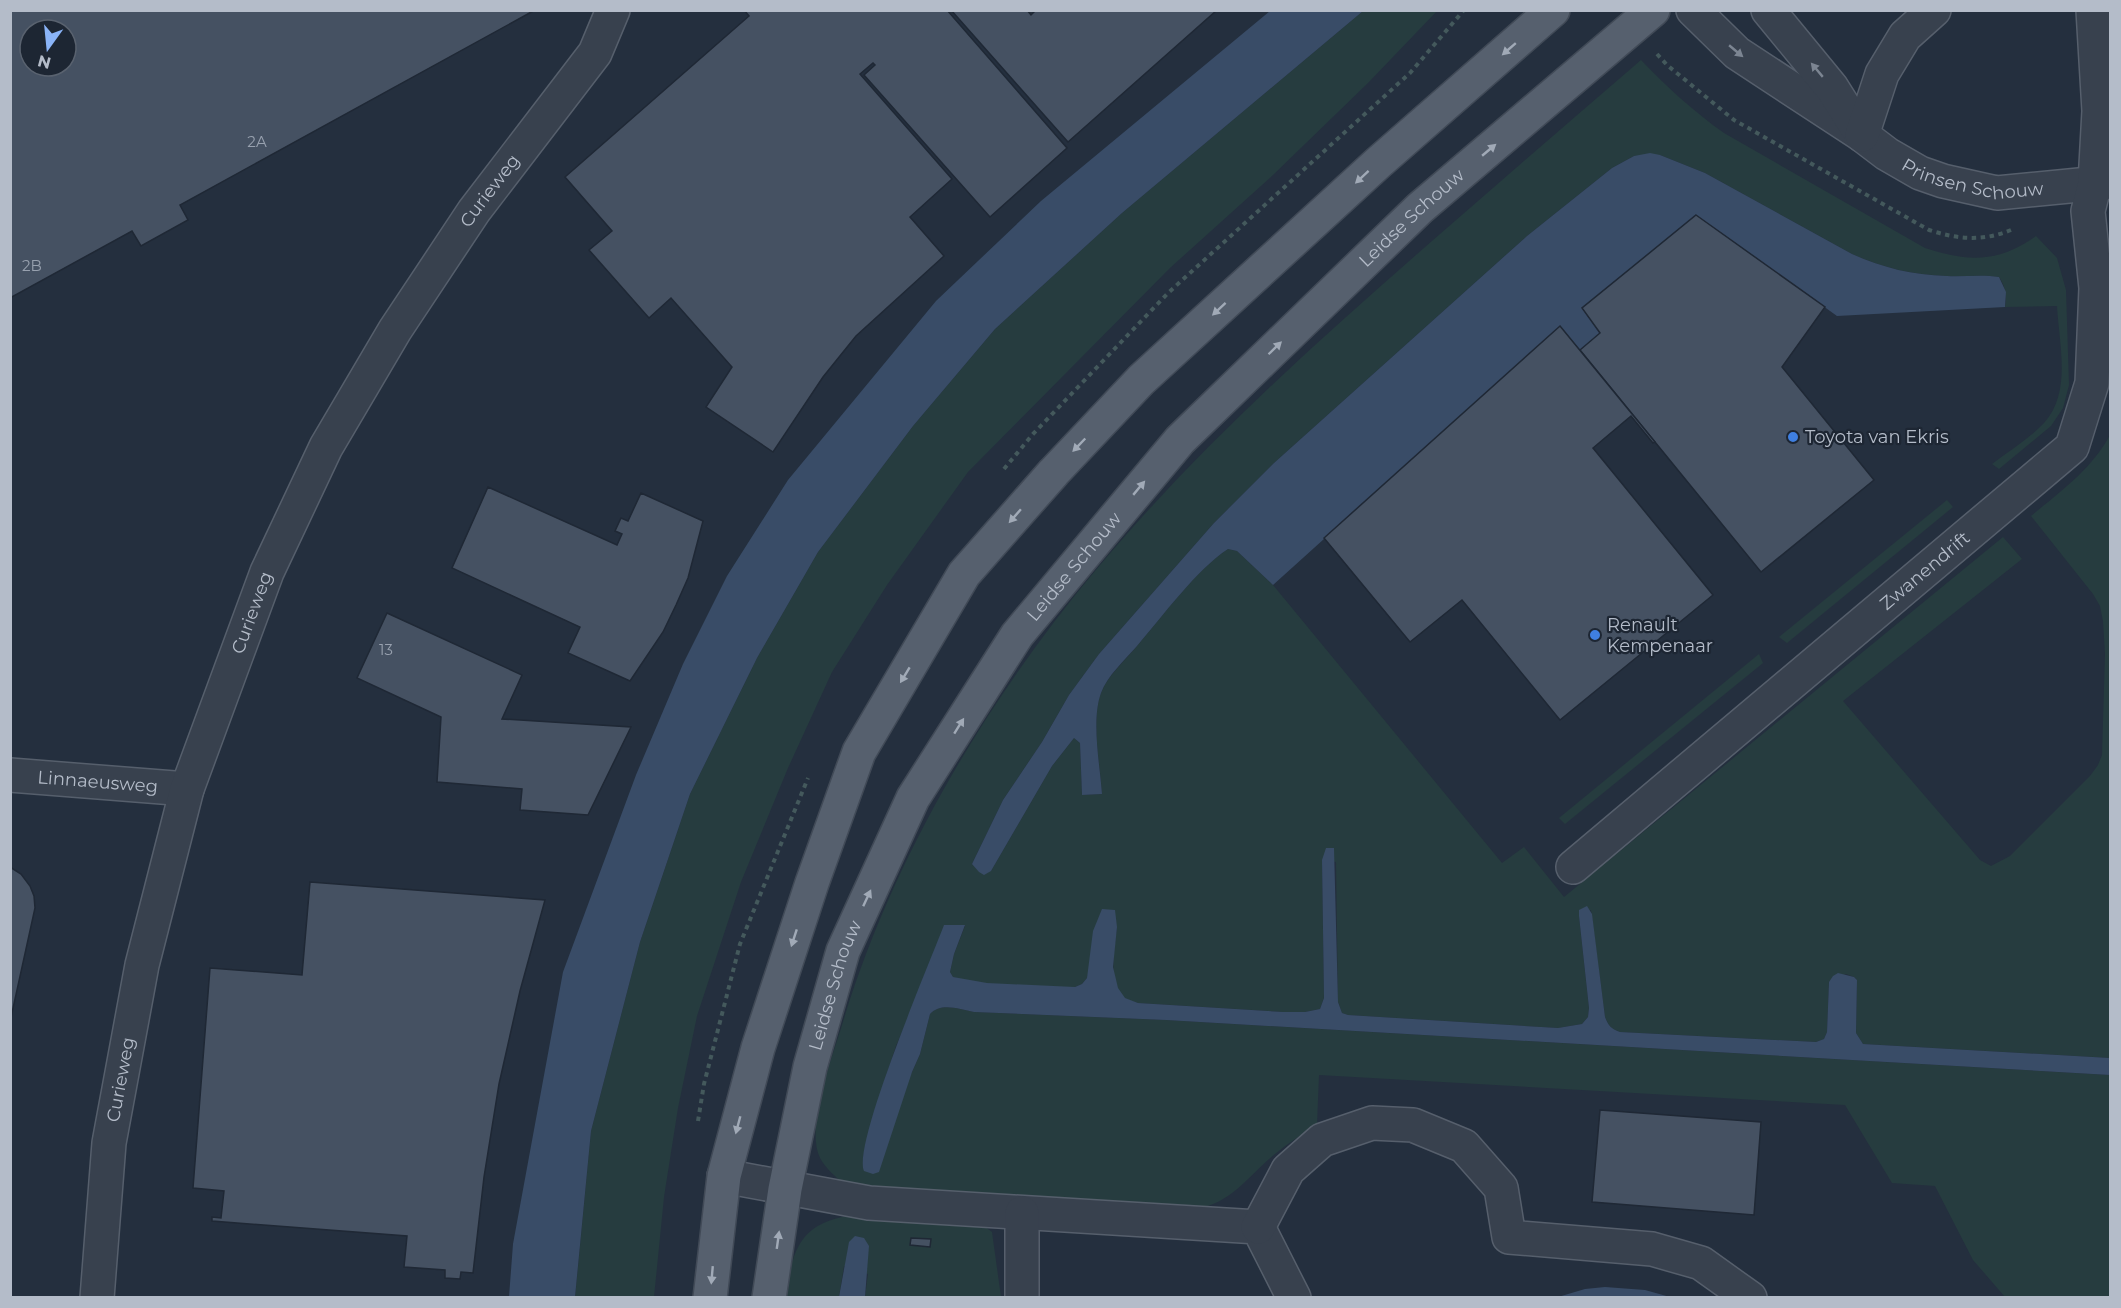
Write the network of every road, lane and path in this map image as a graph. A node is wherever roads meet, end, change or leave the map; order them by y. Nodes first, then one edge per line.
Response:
1 (613, 10) edge
2 (1553, 10) edge
3 (1653, 10) edge
4 (1693, 10) edge
5 (1768, 10) edge
6 (1934, 10) edge
7 (2093, 10) edge
8 (1862, 135) junction
9 (2103, 183) edge
10 (10, 775) edge
11 (187, 789) junction
12 (1573, 867) dead end
13 (724, 1176) junction
14 (785, 1189) junction
15 (1022, 1213) junction
16 (1258, 1227) junction
17 (97, 1298) edge
18 (710, 1298) edge
19 (770, 1298) edge
20 (1022, 1298) edge
21 (1294, 1298) edge
22 (1750, 1298) edge

1 - 11 street, Curieweg
2 -> 13 main road
14 -> 3 main road, Leidse Schouw
4 -> 8 street, Prinsen Schouw
8 -> 5 street, Prinsen Schouw
6 - 8 street
7 - 9 street
8 - 9 street, Prinsen Schouw
9 - 12 street, Zwanendrift
10 - 11 street, Linnaeusweg
11 - 17 street, Curieweg
13 - 14 street
13 -> 18 main road
14 - 15 street
19 -> 14 main road, Leidse Schouw
15 - 16 street
15 - 20 street
16 - 21 street
16 - 22 street

